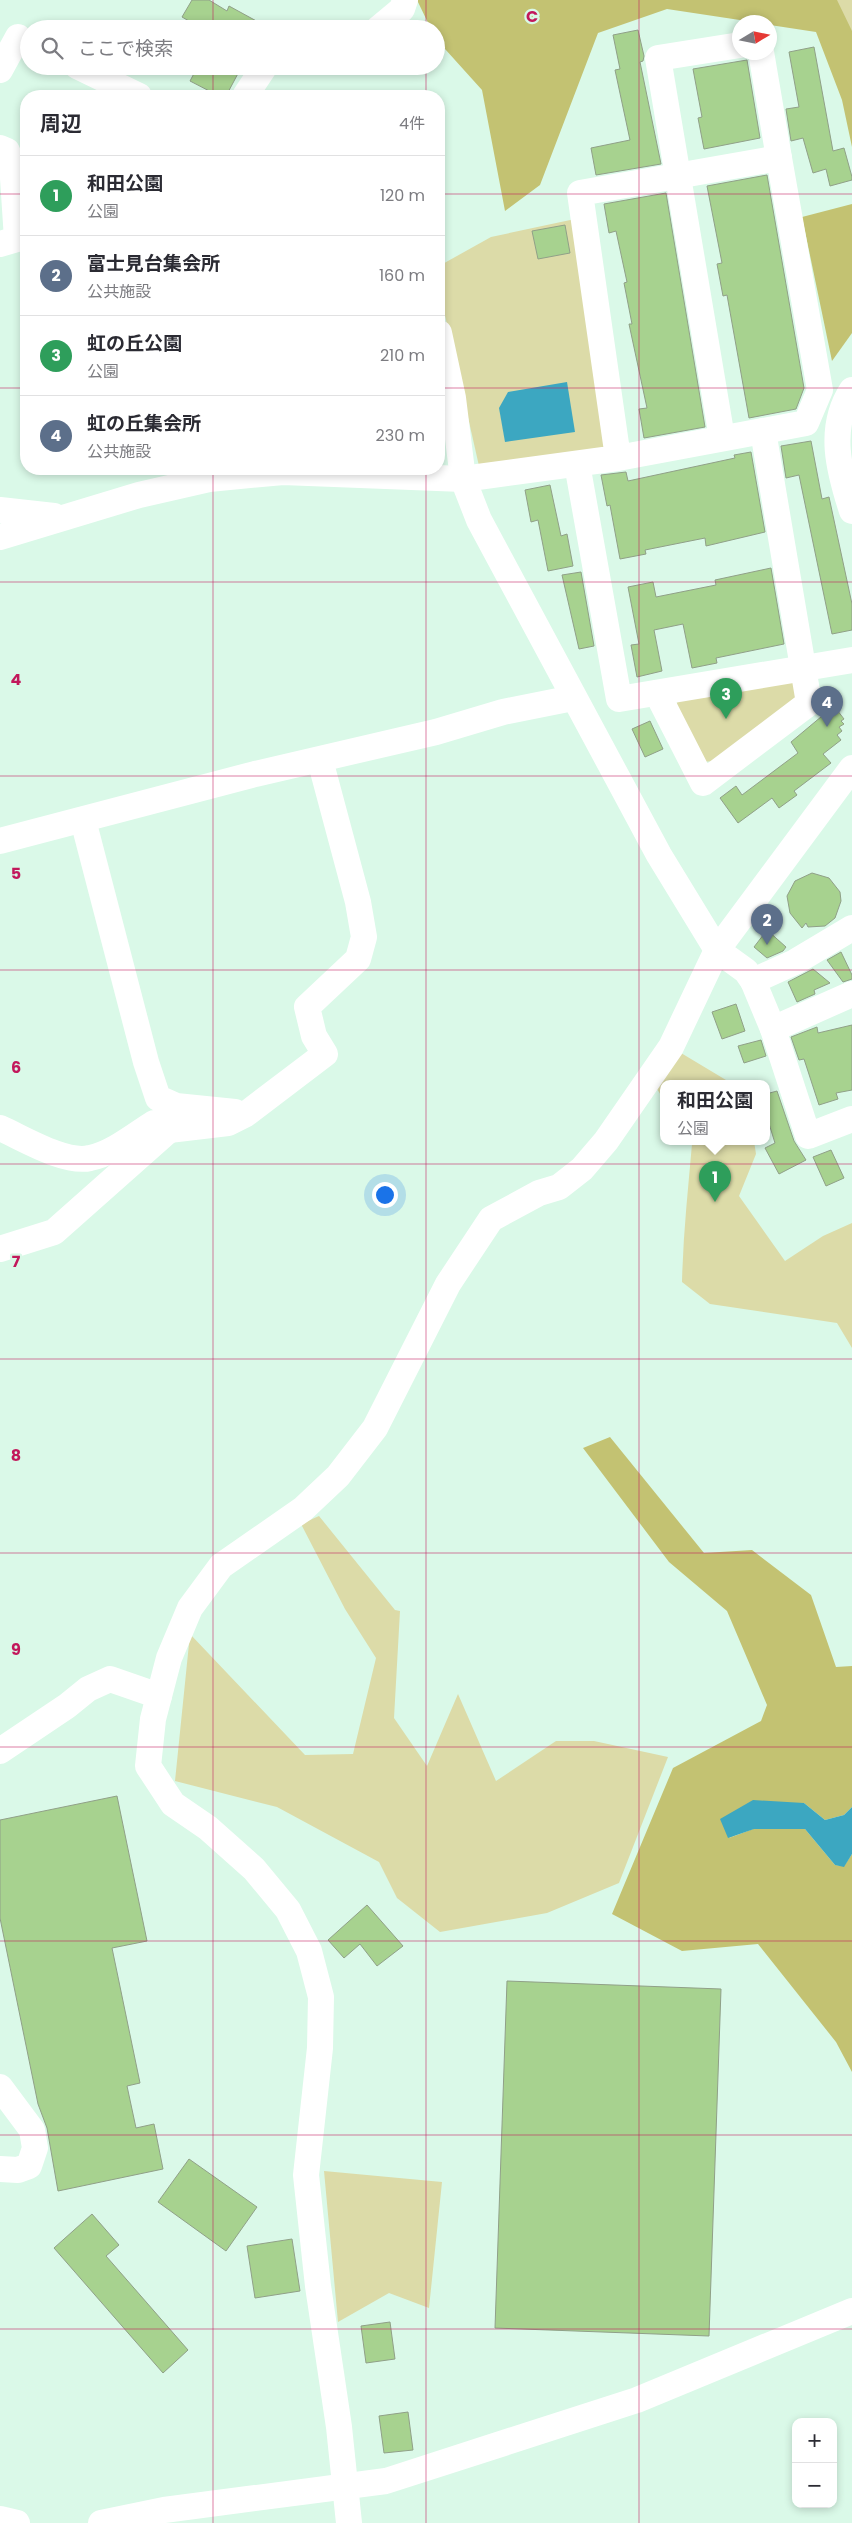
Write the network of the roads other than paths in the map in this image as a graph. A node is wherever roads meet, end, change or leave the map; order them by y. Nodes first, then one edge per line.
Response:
1 (405, 0) edge
2 (389, 20) edge
3 (16, 36) edge
4 (732, 46) edge
5 (762, 60) edge
6 (0, 70) edge
7 (96, 75) edge
8 (260, 75) edge
9 (127, 90) edge
10 (249, 90) edge
11 (0, 148) edge
12 (778, 158) junction
13 (676, 176) junction
14 (0, 244) edge
15 (445, 361) edge
16 (852, 390) edge
17 (763, 431) junction
18 (722, 438) junction
19 (618, 458) junction
20 (577, 464) junction
21 (251, 475) edge
22 (296, 475) edge
23 (463, 480) junction
24 (0, 510) edge
25 (852, 511) edge
26 (67, 518) junction
27 (0, 537) edge
28 (852, 660) edge
29 (803, 666) junction
30 (657, 693) junction
31 (573, 698) junction
32 (320, 760) junction
33 (852, 768) edge
34 (83, 820) junction
35 (0, 842) edge
36 (852, 928) edge
37 (717, 950) junction
38 (753, 981) junction
39 (852, 994) edge
40 (773, 1029) junction
41 (246, 1114) junction
42 (852, 1119) edge
43 (0, 1128) edge
44 (169, 1130) junction
45 (0, 1249) edge
46 (158, 1696) junction
47 (0, 1751) edge
48 (0, 2087) edge
49 (0, 2169) edge
50 (852, 2311) edge
51 (346, 2488) junction
52 (0, 2519) edge
53 (17, 2523) edge
54 (101, 2523) edge
55 (349, 2523) edge

1 - 2 street
3 - 6 street
4 - 13 street
5 - 12 street
7 - 9 street
8 - 10 street
11 - 14 street
12 - 13 street
12 - 17 street
13 - 18 street
13 - 19 street
15 - 23 street
16 - 25 street
17 - 18 street
17 - 29 street
18 - 19 street
19 - 20 street
20 - 23 street
20 - 30 street
21 - 26 street
22 - 23 street
23 - 31 street
24 - 26 street
26 - 27 street
28 - 29 street
29 - 30 street
29 - 30 street
31 - 32 street
31 - 37 street
32 - 34 street
32 - 41 street
33 - 37 street
34 - 35 street
34 - 41 street
36 - 38 street
37 - 38 street
37 - 46 street
38 - 40 street
39 - 40 street
40 - 42 street
41 - 44 street
43 - 44 street
44 - 45 street
46 - 47 street
46 - 51 street
48 - 49 street
50 - 51 street
51 - 54 street
51 - 55 street
52 - 53 street

